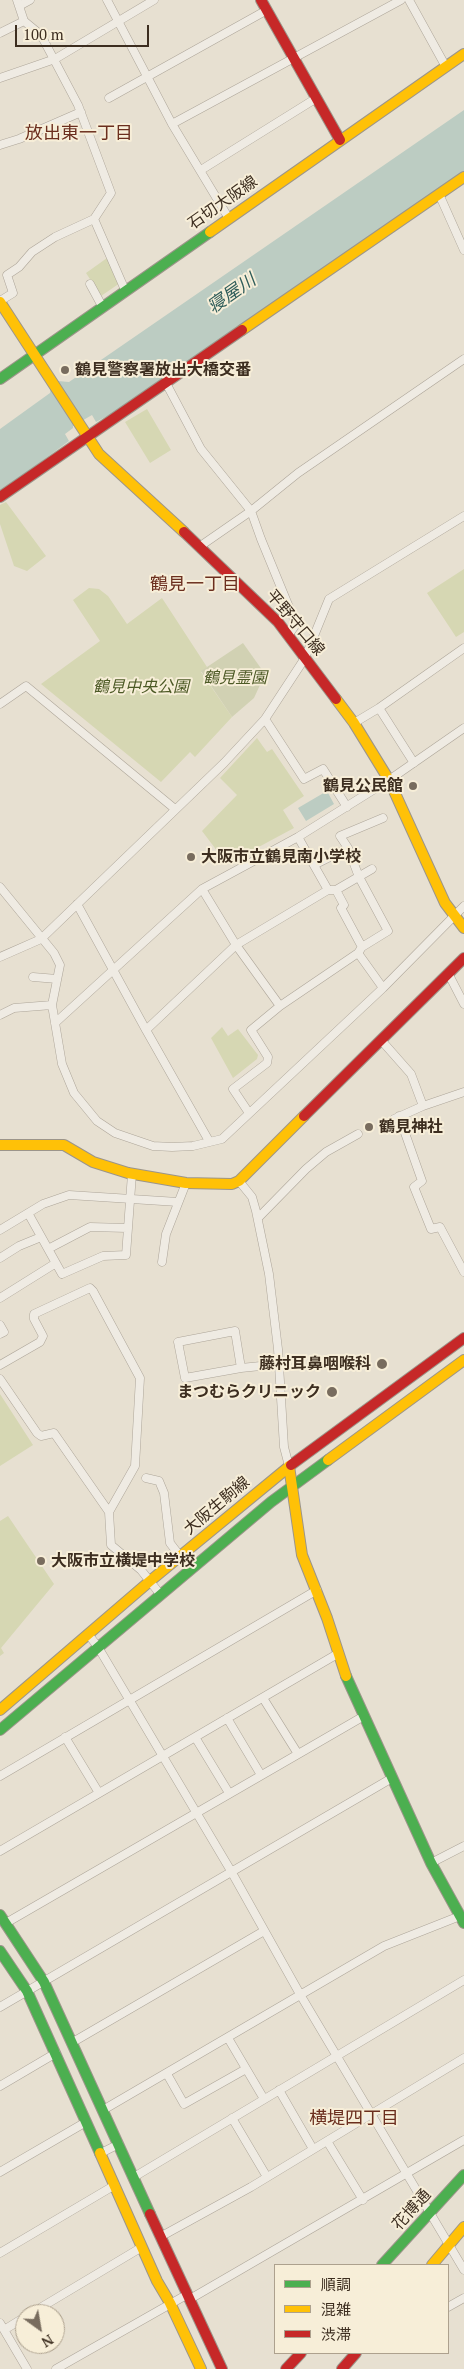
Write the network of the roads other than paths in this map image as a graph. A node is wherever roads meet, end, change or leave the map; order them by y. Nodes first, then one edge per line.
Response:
1 (30, 0) edge
2 (107, 0) edge
3 (154, 0) edge
4 (261, 0) edge
5 (401, 0) edge
6 (409, 0) edge
7 (18, 3) edge
8 (267, 10) junction
9 (24, 21) junction
10 (118, 21) junction
11 (0, 33) edge
12 (464, 54) edge
13 (295, 58) junction
14 (55, 59) junction
15 (446, 67) junction
16 (147, 76) junction
17 (0, 78) edge
18 (109, 98) dead end
19 (315, 99) junction
20 (80, 112) junction
21 (172, 124) junction
22 (340, 140) junction
23 (0, 145) edge
24 (201, 170) junction
25 (464, 177) edge
26 (438, 194) junction
27 (228, 218) junction
28 (94, 219) junction
29 (464, 250) edge
30 (90, 284) dead end
31 (125, 290) junction
32 (0, 302) edge
33 (102, 306) junction
34 (35, 354) junction
35 (464, 359) edge
36 (0, 379) edge
37 (166, 383) junction
38 (85, 433) junction
39 (0, 496) edge
40 (251, 511) junction
41 (464, 516) edge
42 (199, 547) junction
43 (288, 636) junction
44 (464, 648) edge
45 (305, 658) junction
46 (0, 704) edge
47 (379, 708) junction
48 (264, 719) junction
49 (354, 722) junction
50 (464, 728) edge
51 (414, 763) junction
52 (389, 780) junction
53 (347, 807) junction
54 (175, 809) junction
55 (382, 818) dead end
56 (298, 838) junction
57 (348, 848) junction
58 (314, 865) junction
59 (372, 869) dead end
60 (359, 877) junction
61 (0, 887) edge
62 (202, 889) junction
63 (332, 890) junction
64 (77, 904) junction
65 (464, 906) edge
66 (454, 916) junction
67 (464, 928) edge
68 (41, 939) junction
69 (236, 945) junction
70 (360, 950) junction
71 (0, 957) edge
72 (464, 958) edge
73 (112, 970) junction
74 (448, 973) junction
75 (33, 977) dead end
76 (57, 979) junction
77 (383, 988) junction
78 (464, 1004) edge
79 (52, 1005) junction
80 (280, 1006) junction
81 (0, 1015) edge
82 (55, 1023) junction
83 (146, 1030) junction
84 (381, 1040) junction
85 (464, 1092) edge
86 (423, 1106) junction
87 (249, 1113) junction
88 (358, 1134) dead end
89 (209, 1141) junction
90 (0, 1145) edge
91 (132, 1174) junction
92 (239, 1181) junction
93 (186, 1183) junction
94 (129, 1199) junction
95 (178, 1202) junction
96 (28, 1213) junction
97 (258, 1218) junction
98 (127, 1228) junction
99 (0, 1230) edge
100 (41, 1237) junction
101 (48, 1249) junction
102 (0, 1258) edge
103 (162, 1262) dead end
104 (56, 1263) junction
105 (464, 1272) edge
106 (0, 1298) edge
107 (0, 1324) edge
108 (0, 1334) edge
109 (464, 1338) edge
110 (464, 1360) edge
111 (280, 1364) junction
112 (0, 1365) edge
113 (241, 1368) junction
114 (0, 1378) edge
115 (289, 1466) junction
116 (146, 1478) dead end
117 (291, 1487) junction
118 (109, 1512) junction
119 (180, 1556) junction
120 (150, 1581) junction
121 (317, 1590) junction
122 (160, 1594) junction
123 (88, 1634) junction
124 (98, 1647) junction
125 (338, 1654) junction
126 (263, 1698) junction
127 (128, 1700) junction
128 (0, 1710) edge
129 (364, 1716) junction
130 (227, 1718) junction
131 (0, 1730) edge
132 (65, 1737) junction
133 (195, 1737) junction
134 (298, 1754) junction
135 (162, 1756) junction
136 (261, 1775) junction
137 (0, 1776) edge
138 (392, 1778) junction
139 (99, 1793) junction
140 (229, 1793) junction
141 (196, 1812) junction
142 (464, 1846) edge
143 (0, 1851) edge
144 (430, 1863) junction
145 (231, 1871) junction
146 (3, 1919) edge
147 (462, 1920) edge
148 (264, 1931) junction
149 (0, 1951) edge
150 (464, 1980) edge
151 (44, 1982) junction
152 (27, 1991) junction
153 (301, 1996) junction
154 (0, 2007) edge
155 (228, 2038) junction
156 (73, 2042) junction
157 (56, 2053) junction
158 (337, 2056) junction
159 (464, 2058) edge
160 (246, 2069) junction
161 (166, 2074) junction
162 (0, 2086) edge
163 (279, 2090) junction
164 (264, 2099) junction
165 (103, 2110) junction
166 (371, 2114) junction
167 (232, 2118) junction
168 (86, 2122) junction
169 (464, 2140) edge
170 (327, 2141) junction
171 (119, 2144) junction
172 (313, 2149) junction
173 (101, 2154) junction
174 (0, 2172) edge
175 (407, 2174) junction
176 (464, 2175) edge
177 (134, 2177) junction
178 (267, 2177) junction
179 (115, 2185) junction
180 (363, 2200) junction
181 (430, 2212) junction
182 (464, 2227) edge
183 (160, 2237) junction
184 (449, 2245) junction
185 (142, 2247) junction
186 (0, 2253) edge
187 (383, 2264) edge
188 (433, 2264) edge
189 (464, 2270) edge
190 (189, 2296) junction
191 (464, 2298) edge
192 (170, 2302) junction
193 (47, 2304) edge
194 (449, 2306) edge
195 (15, 2321) edge
196 (2, 2326) edge
197 (300, 2354) edge
198 (355, 2354) edge
199 (27, 2369) edge
200 (56, 2369) edge
201 (201, 2369) edge
202 (222, 2369) edge
203 (286, 2369) edge
204 (342, 2369) edge

1 - 7 street
2 - 10 street
3 - 10 street
4 - 8 street
5 - 13 street
6 - 15 street
7 - 9 street
8 - 13 street
8 - 16 street
9 - 11 street
9 - 14 street
10 - 14 street
10 - 16 street
12 - 15 street, 石切大阪線
13 - 19 street
13 - 21 street
14 - 17 street
14 - 20 street
15 - 22 street, 石切大阪線
16 - 18 street
16 - 21 street
19 - 22 street
19 - 24 street
20 - 23 street
20 - 28 street
21 - 24 street
22 - 27 street, 石切大阪線
24 - 27 street
25 - 26 street
26 - 29 street
26 - 37 street
27 - 31 street, 石切大阪線
28 - 31 street
28 - 32 street
30 - 33 street
31 - 33 street, 石切大阪線
32 - 34 street, 平野守口線
33 - 34 street, 石切大阪線
34 - 36 street, 石切大阪線
34 - 38 street, 平野守口線
35 - 40 street
37 - 38 street
37 - 40 street
38 - 39 street
38 - 42 street, 平野守口線
40 - 42 street
40 - 43 street
41 - 45 street
42 - 43 street, 平野守口線
43 - 45 street, 平野守口線
44 - 47 street
45 - 48 street
45 - 49 street, 平野守口線
46 - 54 street
47 - 49 street
47 - 51 street
48 - 53 street
48 - 54 street
49 - 52 street, 平野守口線
50 - 51 street
51 - 52 street
52 - 53 street
52 - 66 street, 平野守口線
53 - 56 street
54 - 64 street
55 - 57 street
56 - 58 street
56 - 62 street
57 - 58 street
57 - 60 street
58 - 63 street
59 - 60 street
60 - 63 street
60 - 70 street
61 - 68 street
62 - 69 street
62 - 73 street
63 - 69 street
63 - 70 street
64 - 68 street
64 - 73 street
65 - 66 street
66 - 67 street, 平野守口線
66 - 77 street
68 - 71 street
68 - 76 street
69 - 80 street
69 - 83 street
70 - 77 street
70 - 80 street
72 - 74 street
73 - 82 street
73 - 83 street
74 - 78 street
74 - 84 street
75 - 76 street
76 - 79 street
77 - 87 street
79 - 81 street
79 - 82 street
80 - 87 street
82 - 89 street
83 - 89 street
84 - 86 street
84 - 92 street
85 - 86 street
86 - 105 street
87 - 89 street
88 - 97 street
90 - 91 street
91 - 93 street
91 - 94 street
92 - 93 street
92 - 97 street
93 - 95 street
94 - 95 street
94 - 96 street
94 - 98 street
95 - 103 street
96 - 99 street
96 - 100 street
97 - 111 street
98 - 101 street
98 - 104 street
100 - 101 street
100 - 102 street
101 - 104 street
104 - 106 street
107 - 108 street
109 - 115 street, 大阪生駒線
110 - 117 street, 大阪生駒線
111 - 113 street
111 - 115 street
112 - 118 street
113 - 113 street
114 - 118 street
115 - 117 street
115 - 119 street, 大阪生駒線
116 - 119 street
117 - 121 street
117 - 122 street, 大阪生駒線
118 - 120 street
119 - 120 street, 大阪生駒線
120 - 122 street
120 - 123 street, 大阪生駒線
121 - 125 street
121 - 127 street
122 - 124 street, 大阪生駒線
123 - 124 street
123 - 128 street, 大阪生駒線
124 - 127 street
124 - 131 street, 大阪生駒線
125 - 126 street
125 - 129 street
126 - 130 street
126 - 134 street
127 - 132 street
127 - 135 street
129 - 134 street
129 - 138 street
130 - 133 street
130 - 136 street
132 - 137 street
132 - 139 street
133 - 135 street
133 - 140 street
134 - 136 street
135 - 139 street
135 - 141 street
136 - 140 street
138 - 144 street
138 - 145 street
139 - 143 street
140 - 141 street
141 - 145 street
141 - 146 street
142 - 144 street
144 - 147 street
145 - 148 street
145 - 151 street
146 - 151 street
147 - 153 street
148 - 153 street
148 - 156 street
149 - 152 street
150 - 158 street
151 - 152 street
151 - 156 street
152 - 154 street
152 - 157 street
153 - 155 street
153 - 158 street
155 - 160 street
155 - 161 street
156 - 165 street
157 - 162 street
157 - 168 street
158 - 163 street
158 - 166 street
159 - 166 street
160 - 161 street
160 - 164 street
161 - 165 street
163 - 164 street
163 - 172 street
164 - 167 street
165 - 171 street
166 - 170 street
166 - 175 street
167 - 177 street
167 - 178 street
168 - 173 street
168 - 174 street
169 - 175 street
170 - 172 street
170 - 180 street
171 - 173 street
171 - 177 street
172 - 178 street
173 - 179 street
175 - 180 street
175 - 181 street
176 - 181 street, 花博通
177 - 183 street
178 - 183 street
179 - 185 street
179 - 186 street
180 - 190 street
181 - 184 street
181 - 187 street, 花博通
182 - 184 street
183 - 190 street
184 - 188 street
184 - 189 street
185 - 192 street
185 - 193 street
190 - 192 street
190 - 202 street
191 - 194 street
192 - 200 street
192 - 201 street
195 - 196 street
196 - 199 street
197 - 203 street
198 - 204 street

